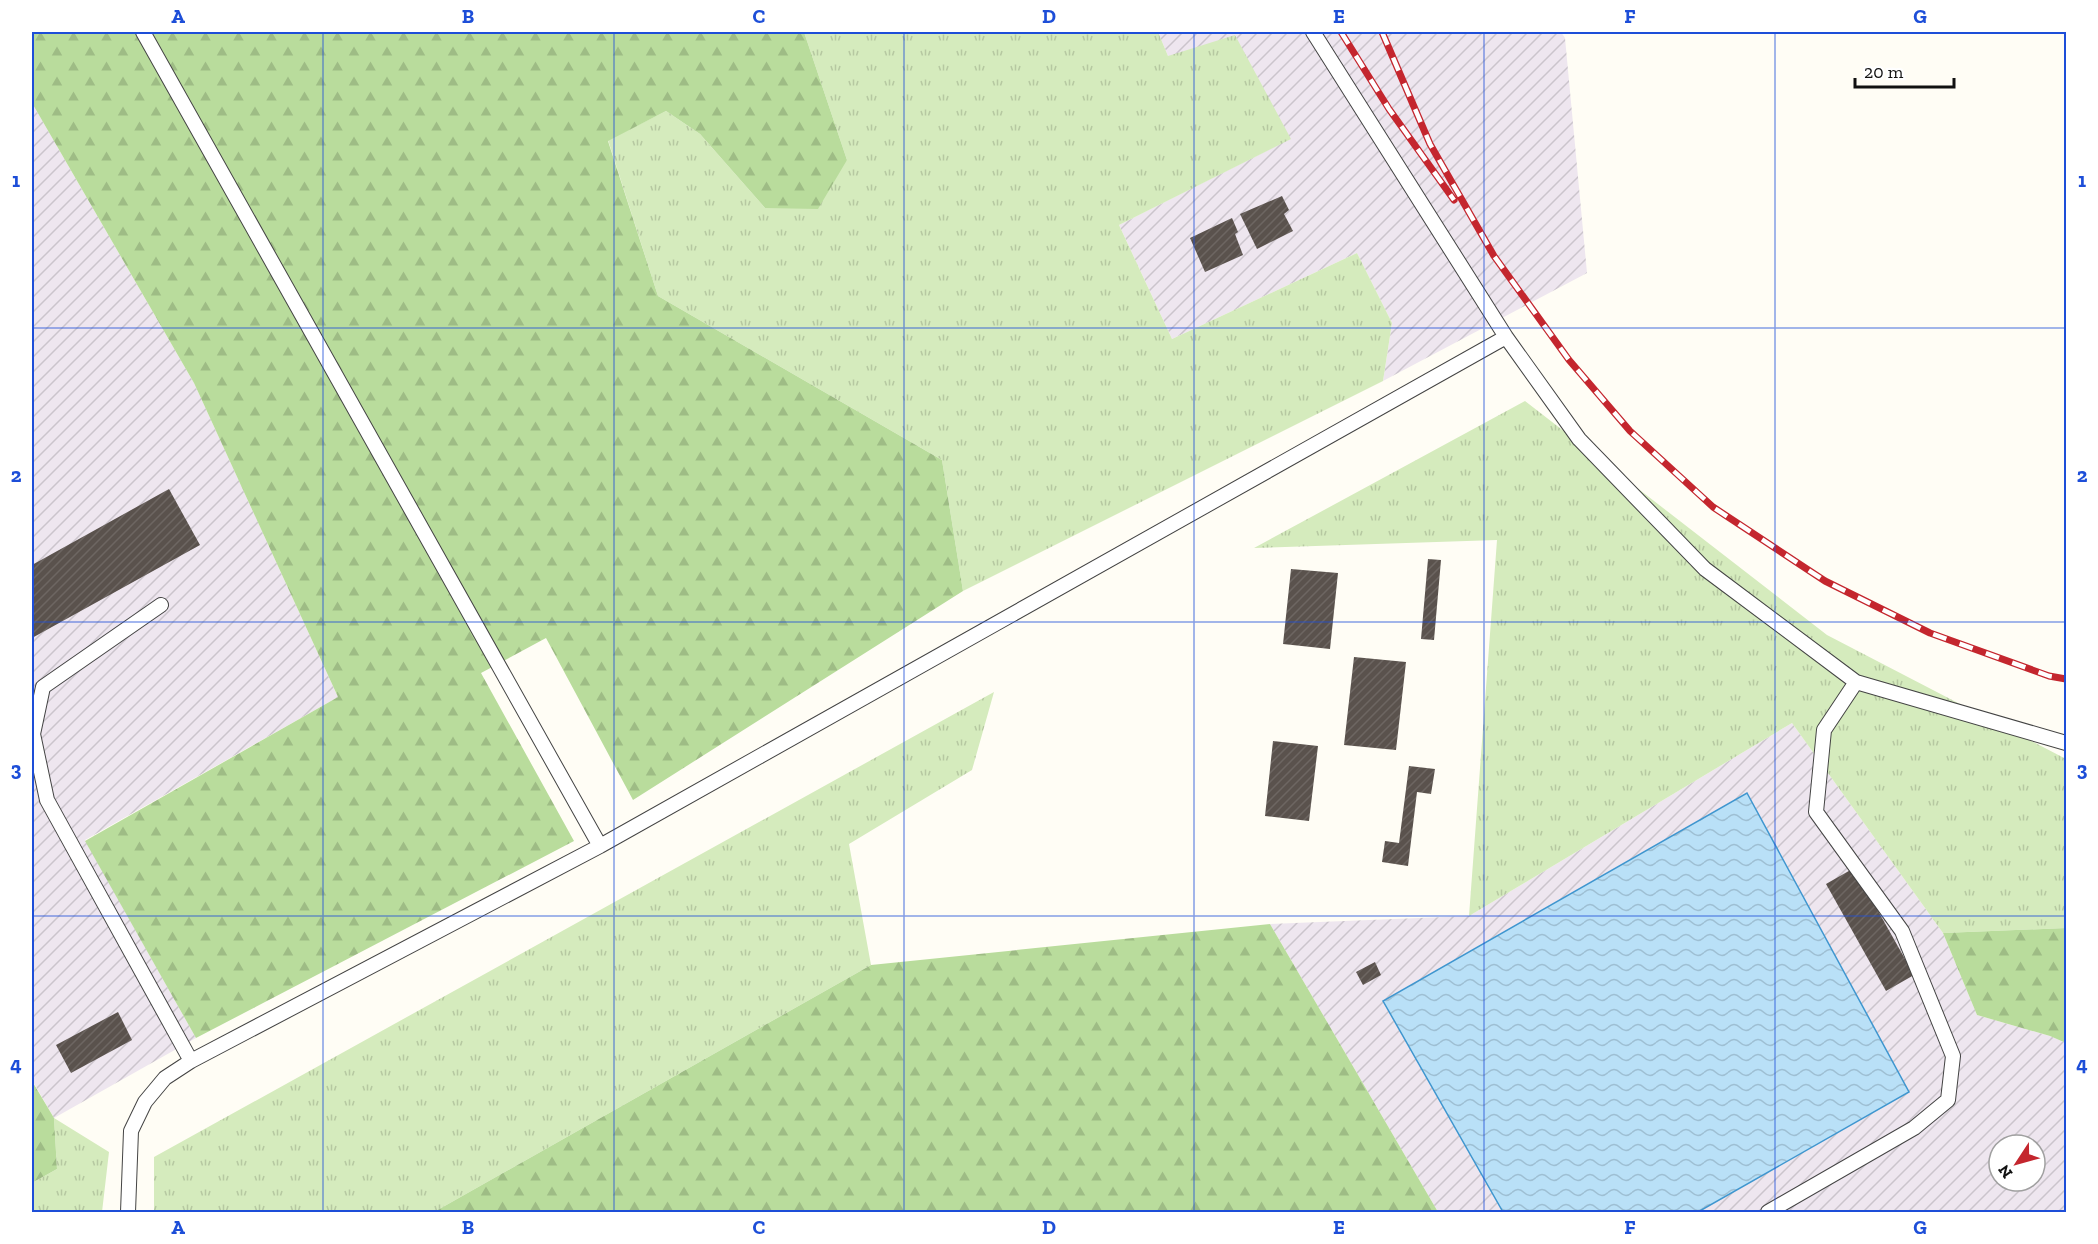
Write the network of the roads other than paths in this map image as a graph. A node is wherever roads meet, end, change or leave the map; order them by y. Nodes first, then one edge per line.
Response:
1 (143, 32) edge
2 (1313, 32) edge
3 (1506, 338) junction
4 (161, 605) dead end
5 (1856, 682) junction
6 (2067, 743) edge
7 (600, 846) junction
8 (191, 1060) junction
9 (128, 1212) edge
10 (1768, 1212) edge

1 - 7 lane
2 - 3 lane
3 - 5 lane
3 - 7 lane
4 - 8 lane
5 - 6 lane
5 - 10 lane
7 - 8 lane
8 - 9 lane

